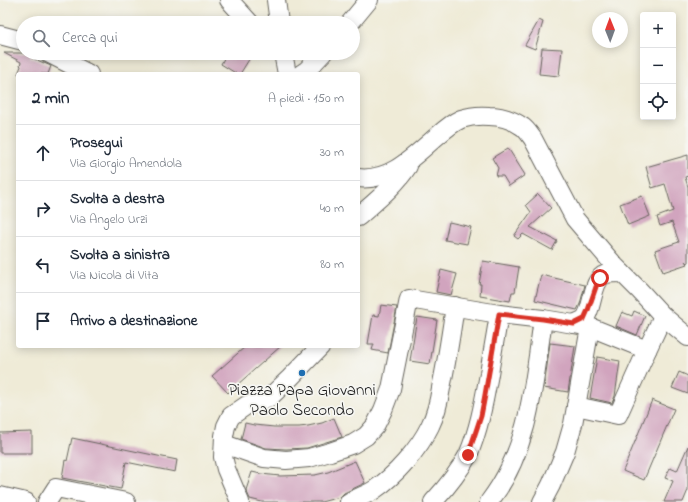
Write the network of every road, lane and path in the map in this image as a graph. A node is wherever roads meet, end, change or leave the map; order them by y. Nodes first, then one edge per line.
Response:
1 (229, 0) edge
2 (276, 0) edge
3 (369, 0) edge
4 (244, 16) edge
5 (278, 16) edge
6 (356, 16) edge
7 (0, 35) edge
8 (16, 39) edge
9 (62, 60) edge
10 (316, 60) edge
11 (85, 72) edge
12 (304, 72) edge
13 (417, 154) junction
14 (360, 178) edge
15 (360, 215) edge
16 (622, 273) junction
17 (455, 306) junction
18 (499, 314) junction
19 (663, 316) junction
20 (543, 319) junction
21 (582, 326) junction
22 (688, 337) edge
23 (319, 348) edge
24 (646, 350) junction
25 (576, 406) junction
26 (224, 444) junction
27 (0, 496) edge
28 (26, 502) edge
29 (47, 502) edge
30 (126, 502) edge
31 (240, 502) edge
32 (349, 502) edge
33 (433, 502) edge
34 (489, 502) edge
35 (542, 502) edge

1 - 4 street
2 - 5 street
3 - 6 street
7 - 8 street
9 - 11 street
10 - 12 street
13 - 14 street
13 - 15 street
13 - 16 street
16 - 19 street
16 - 21 street
17 - 18 street
17 - 26 street
17 - 32 street
18 - 20 street
18 - 33 street
19 - 22 street
19 - 24 street
20 - 21 street
20 - 34 street
21 - 24 street
21 - 25 street
23 - 26 street
24 - 25 street
25 - 35 street
26 - 31 street
27 - 28 street
29 - 30 street

